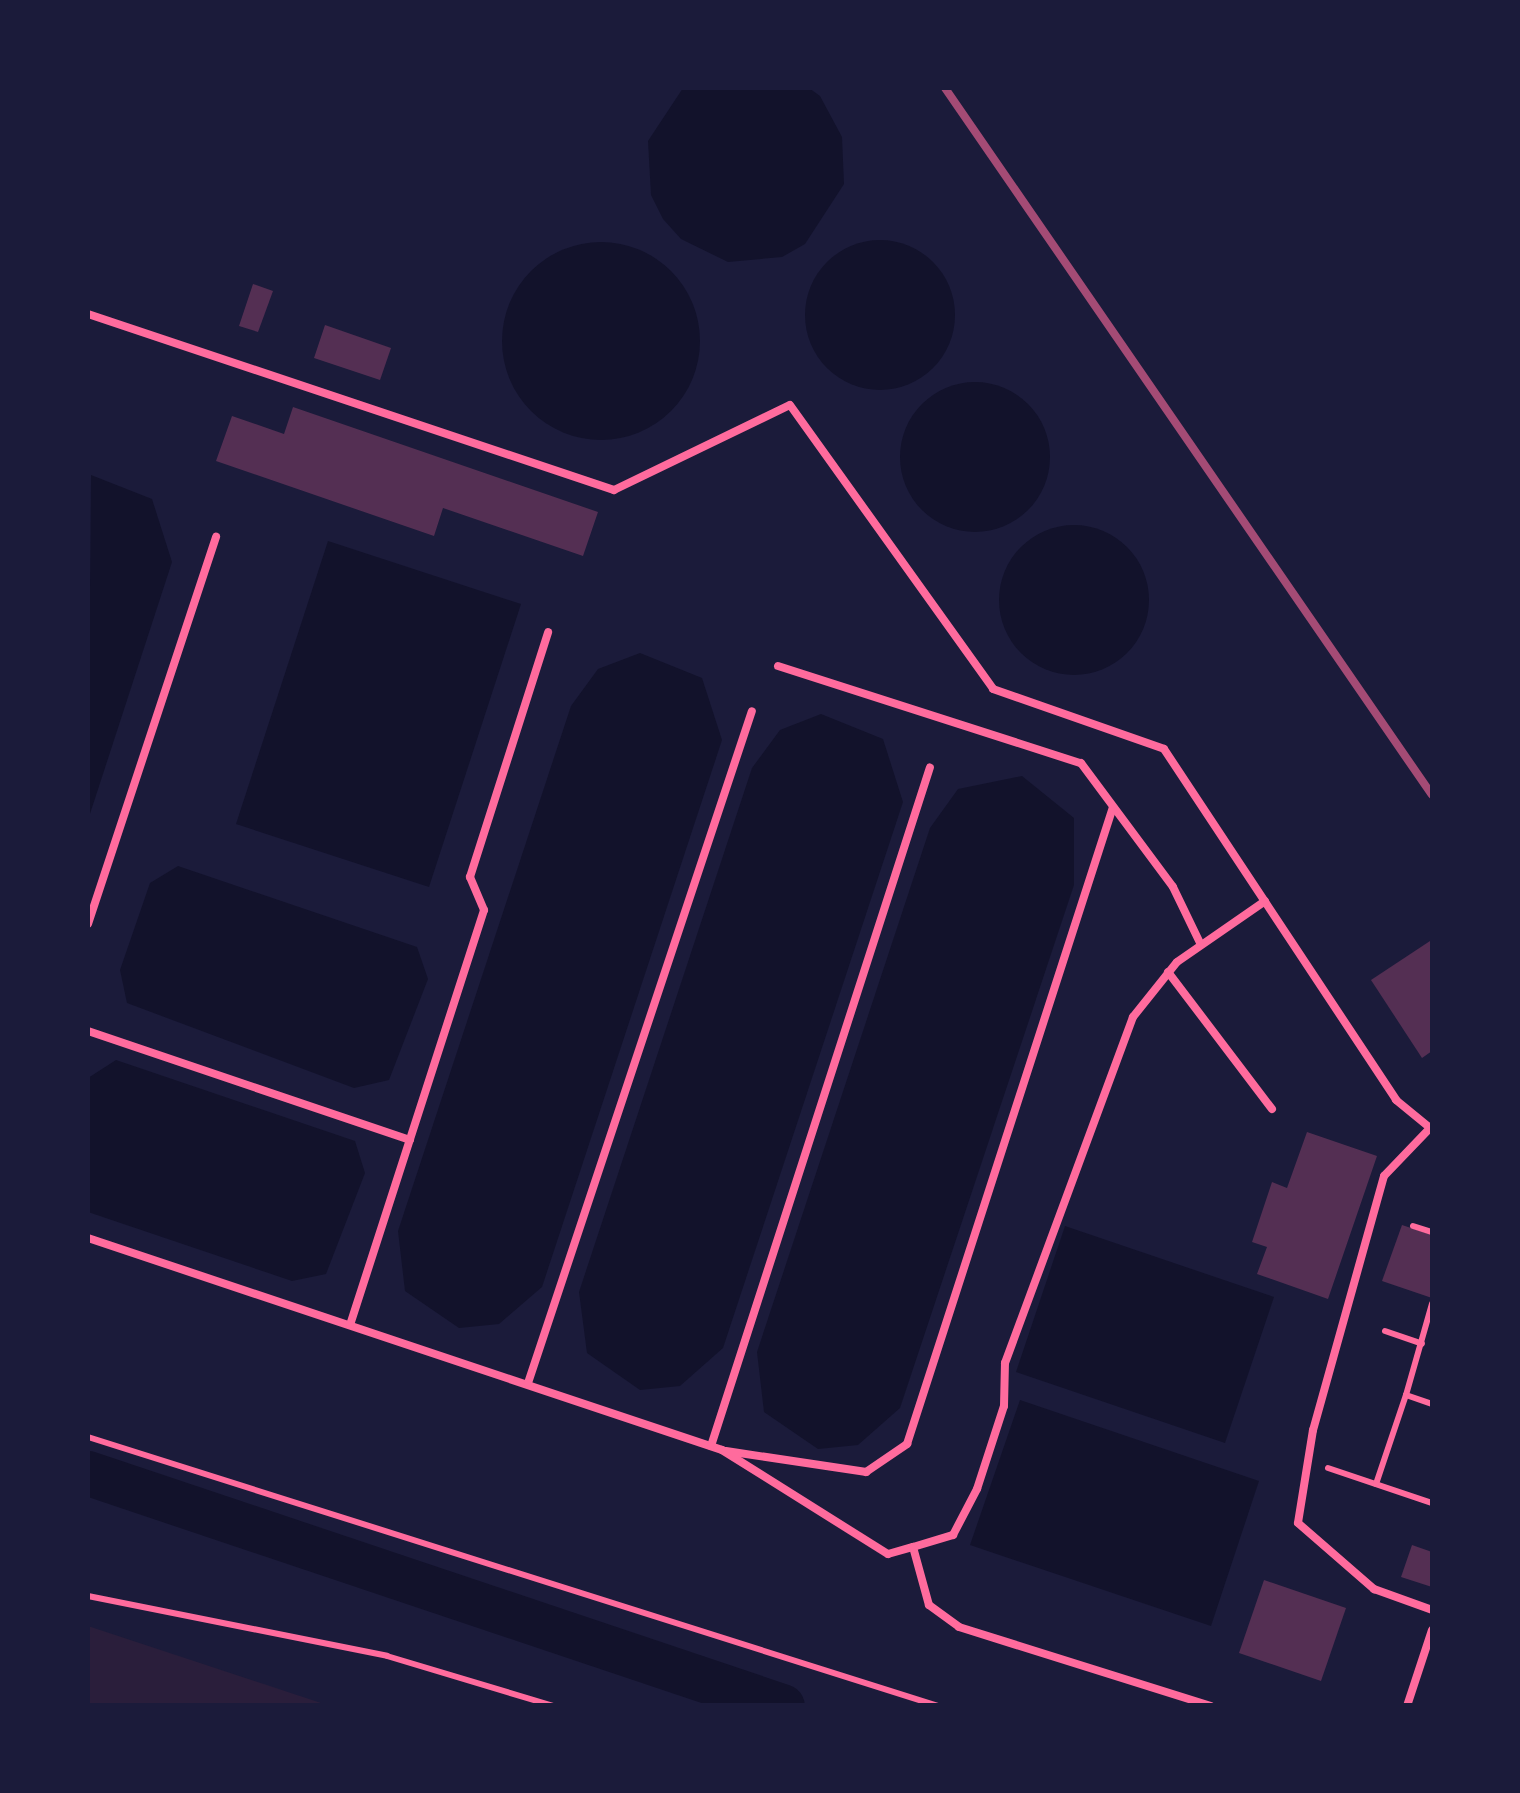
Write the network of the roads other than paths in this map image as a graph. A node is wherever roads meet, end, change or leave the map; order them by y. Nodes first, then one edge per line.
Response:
1 (88, 314) edge
2 (216, 537) dead end
3 (548, 632) dead end
4 (778, 666) dead end
5 (752, 712) dead end
6 (930, 768) dead end
7 (1113, 806) junction
8 (1264, 901) junction
9 (88, 924) edge
10 (1202, 945) junction
11 (1168, 972) junction
12 (88, 1030) edge
13 (1272, 1109) dead end
14 (1431, 1127) edge
15 (410, 1140) junction
16 (88, 1238) edge
17 (350, 1325) junction
18 (528, 1383) junction
19 (712, 1446) junction
20 (722, 1450) junction
21 (912, 1547) junction
22 (1432, 1610) edge
23 (1432, 1630) edge
24 (1211, 1706) edge
25 (1406, 1706) edge

1 - 8 lane
2 - 9 lane
3 - 15 lane
4 - 7 lane
5 - 18 lane
6 - 19 lane
7 - 10 lane
7 - 20 lane
8 - 10 lane
8 - 14 lane
10 - 11 lane
11 - 13 lane
11 - 21 lane
12 - 15 lane
14 - 22 lane
15 - 17 lane
16 - 17 lane
17 - 18 lane
18 - 19 lane
19 - 20 lane
20 - 21 lane
21 - 24 lane
23 - 25 lane

